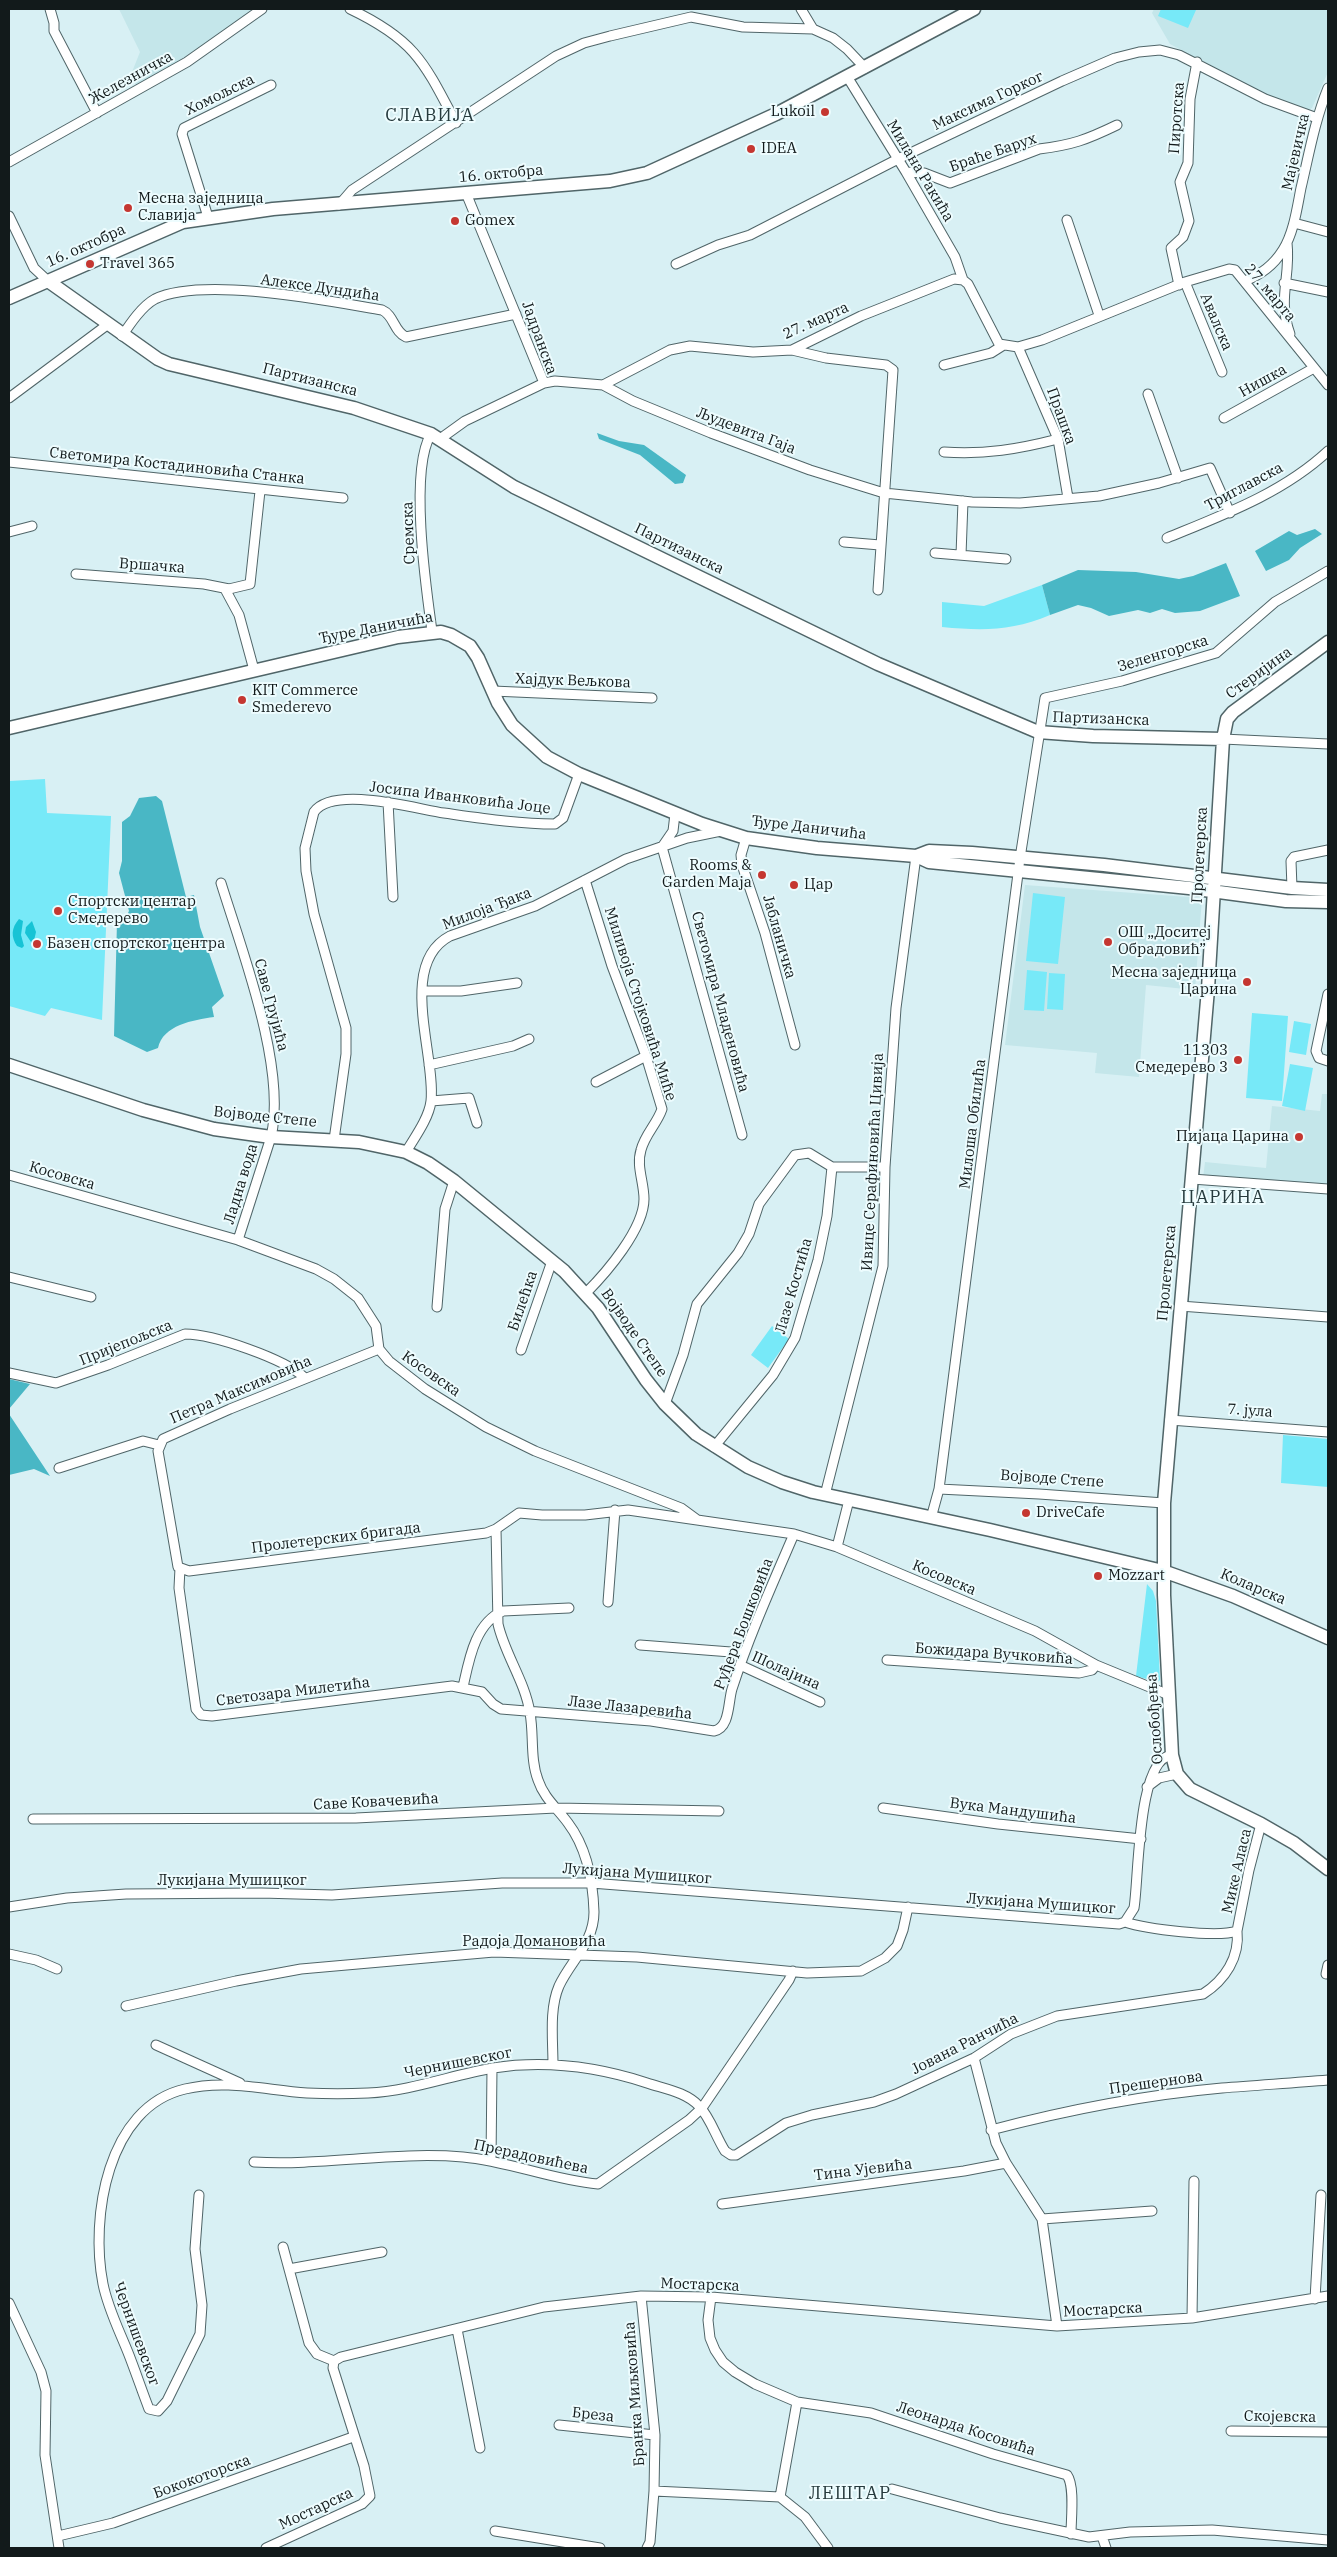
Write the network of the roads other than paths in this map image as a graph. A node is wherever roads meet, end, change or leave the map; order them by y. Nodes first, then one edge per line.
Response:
1 (50, 9) edge
2 (262, 9) edge
3 (350, 9) edge
4 (801, 9) edge
5 (974, 9) edge
6 (813, 29) junction
7 (1198, 62) junction
8 (865, 68) junction
9 (848, 78) junction
10 (271, 85) dead end
11 (1328, 88) edge
12 (1324, 107) edge
13 (97, 113) junction
14 (1317, 118) junction
15 (456, 123) junction
16 (1117, 125) dead end
17 (898, 159) junction
18 (9, 162) edge
19 (906, 172) junction
20 (466, 193) junction
21 (339, 205) junction
22 (9, 216) edge
23 (208, 217) junction
24 (1067, 220) dead end
25 (1294, 223) junction
26 (1328, 232) edge
27 (1287, 243) junction
28 (676, 264) dead end
29 (963, 280) junction
30 (1245, 280) junction
31 (48, 281) junction
32 (1284, 283) junction
33 (1182, 284) junction
34 (1328, 292) edge
35 (9, 298) edge
36 (516, 314) junction
37 (1100, 315) junction
38 (107, 325) junction
39 (122, 336) junction
40 (1292, 340) junction
41 (1002, 346) junction
42 (1018, 347) junction
43 (792, 350) junction
44 (944, 365) dead end
45 (1314, 368) junction
46 (1222, 372) dead end
47 (544, 383) junction
48 (1328, 385) edge
49 (603, 386) junction
50 (1148, 394) dead end
51 (9, 398) edge
52 (1224, 418) dead end
53 (435, 437) junction
54 (1058, 439) junction
55 (1328, 451) edge
56 (944, 452) dead end
57 (9, 462) edge
58 (1178, 478) junction
59 (260, 490) junction
60 (884, 493) junction
61 (343, 498) dead end
62 (1068, 498) junction
63 (963, 501) junction
64 (1230, 513) junction
65 (32, 526) dead end
66 (9, 532) edge
67 (1167, 538) dead end
68 (844, 542) dead end
69 (880, 545) junction
70 (935, 553) dead end
71 (960, 555) junction
72 (1006, 558) dead end
73 (1328, 571) edge
74 (76, 574) dead end
75 (225, 589) junction
76 (878, 590) dead end
77 (432, 631) junction
78 (1328, 642) edge
79 (254, 670) junction
80 (493, 691) junction
81 (652, 698) dead end
82 (9, 728) edge
83 (1038, 732) junction
84 (1223, 739) junction
85 (1328, 744) edge
86 (579, 774) junction
87 (388, 802) junction
88 (675, 814) junction
89 (722, 831) junction
90 (746, 838) junction
91 (662, 847) junction
92 (1328, 850) edge
93 (916, 856) junction
94 (1020, 864) junction
95 (1215, 878) junction
96 (586, 880) junction
97 (222, 883) dead end
98 (1292, 888) junction
99 (1328, 890) edge
100 (1214, 891) junction
101 (393, 897) dead end
102 (1328, 902) edge
103 (518, 983) dead end
104 (422, 991) junction
105 (1328, 994) edge
106 (529, 1038) dead end
107 (795, 1045) dead end
108 (646, 1056) junction
109 (1328, 1061) edge
110 (9, 1064) edge
111 (429, 1065) junction
112 (596, 1082) dead end
113 (431, 1102) junction
114 (477, 1123) dead end
115 (742, 1135) dead end
116 (271, 1137) junction
117 (334, 1140) junction
118 (406, 1152) junction
119 (832, 1167) junction
120 (885, 1167) junction
121 (9, 1175) edge
122 (1192, 1179) junction
123 (454, 1181) junction
124 (1328, 1189) edge
125 (238, 1240) junction
126 (552, 1261) junction
127 (9, 1277) edge
128 (586, 1293) junction
129 (91, 1298) dead end
130 (1180, 1306) junction
131 (437, 1307) dead end
132 (1328, 1317) edge
133 (379, 1349) junction
134 (521, 1350) dead end
135 (9, 1373) edge
136 (305, 1378) junction
137 (665, 1404) junction
138 (1170, 1420) junction
139 (1328, 1432) edge
140 (159, 1445) junction
141 (714, 1447) junction
142 (59, 1468) dead end
143 (939, 1489) junction
144 (825, 1495) junction
145 (849, 1500) junction
146 (1164, 1504) junction
147 (615, 1510) junction
148 (931, 1518) junction
149 (696, 1520) junction
150 (496, 1530) junction
151 (794, 1534) junction
152 (837, 1547) junction
153 (180, 1568) junction
154 (1163, 1571) junction
155 (608, 1602) dead end
156 (569, 1608) dead end
157 (497, 1614) junction
158 (1328, 1638) edge
159 (640, 1645) dead end
160 (744, 1653) junction
161 (886, 1660) dead end
162 (740, 1666) junction
163 (1096, 1666) junction
164 (463, 1687) junction
165 (1169, 1695) junction
166 (820, 1702) dead end
167 (530, 1713) junction
168 (724, 1725) joint
169 (1172, 1755) junction
170 (1177, 1774) junction
171 (1147, 1787) junction
172 (556, 1808) junction
173 (883, 1808) dead end
174 (719, 1811) dead end
175 (33, 1819) dead end
176 (1261, 1824) junction
177 (1141, 1839) junction
178 (1328, 1869) edge
179 (592, 1883) junction
180 (9, 1907) edge
181 (908, 1907) junction
182 (1125, 1922) junction
183 (1237, 1931) junction
184 (9, 1954) edge
185 (579, 1955) junction
186 (57, 1969) dead end
187 (793, 1971) junction
188 (126, 2006) dead end
189 (156, 2045) dead end
190 (974, 2058) junction
191 (553, 2065) junction
192 (492, 2068) junction
193 (1328, 2080) edge
194 (243, 2084) junction
195 (702, 2108) junction
196 (991, 2130) junction
197 (491, 2161) junction
198 (254, 2162) dead end
199 (1006, 2163) junction
200 (1194, 2181) dead end
201 (199, 2195) dead end
202 (1321, 2195) dead end
203 (722, 2204) dead end
204 (1152, 2211) dead end
205 (1042, 2219) junction
206 (282, 2248) dead end
207 (382, 2252) dead end
208 (289, 2269) junction
209 (641, 2296) junction
210 (1328, 2296) edge
211 (711, 2297) junction
212 (1315, 2299) junction
213 (9, 2303) edge
214 (1192, 2318) junction
215 (1057, 2326) junction
216 (457, 2329) junction
217 (334, 2361) junction
218 (797, 2402) junction
219 (559, 2424) dead end
220 (1231, 2430) dead end
221 (1328, 2432) edge
222 (654, 2435) junction
223 (353, 2437) junction
224 (480, 2448) dead end
225 (892, 2489) dead end
226 (654, 2491) junction
227 (780, 2497) junction
228 (495, 2532) dead end
229 (1071, 2534) junction
230 (58, 2536) junction
231 (1102, 2536) junction
232 (1328, 2540) edge
233 (59, 2548) edge
234 (266, 2548) edge
235 (600, 2548) edge
236 (647, 2548) edge
237 (828, 2548) edge
238 (1106, 2548) edge

1 - 13 street
2 - 13 street, Железничка
3 - 15 street
4 - 6 street
5 - 8 street, 16. октобра
6 - 8 street
6 - 15 street
7 - 14 street, Максима Горког
7 - 17 street, Максима Горког
7 - 33 street, Пиротска
8 - 9 street, 16. октобра
9 - 17 street, Милана Ракића
9 - 20 street, 16. октобра
10 - 23 street, Хомољска
11 - 12 street, Мајевичка
12 - 14 street, Мајевичка
13 - 18 street, Железничка
14 - 25 street, Мајевичка
15 - 21 street
16 - 19 street, Браће Барух
17 - 19 street, Милана Ракића
17 - 28 street, Максима Горког
19 - 29 street, Милана Ракића
20 - 21 street, 16. октобра
20 - 36 street, Јадранска
21 - 23 street, 16. октобра
22 - 31 street
23 - 31 street, 16. октобра
24 - 37 street
25 - 26 street
25 - 27 street, Мајевичка
27 - 30 street
27 - 32 street
29 - 41 street
29 - 43 street, 27. марта
30 - 33 street, 27. марта
30 - 40 street, 27. марта
31 - 35 street, 16. октобра
31 - 38 street, Партизанска
32 - 34 street
32 - 40 street
33 - 37 street, 27. марта
33 - 46 street, Авалска
36 - 39 street, Алексе Дундића
36 - 47 street, Јадранска
37 - 42 street, 27. марта
38 - 39 street, Партизанска
38 - 51 street
39 - 53 street, Партизанска
40 - 45 street, 27. марта
41 - 42 street, 27. марта
41 - 44 street, 27. марта
42 - 54 street, Прашка
43 - 49 street, 27. марта
43 - 60 street
45 - 48 street, 27. марта
45 - 52 street, Нишка
47 - 49 street
47 - 53 street, Јадранска
49 - 60 street, Људевита Гаја
50 - 58 street
53 - 77 street, Сремска
53 - 83 street, Партизанска
54 - 56 street
54 - 62 street, Прашка
55 - 64 street, Триглавска
57 - 59 street, Светомира Костадиновића Станка
58 - 62 street, Људевита Гаја
58 - 64 street, Људевита Гаја
59 - 61 street, Светомира Костадиновића Станка
59 - 75 street, Вршачка
60 - 63 street, Људевита Гаја
60 - 69 street
62 - 63 street, Људевита Гаја
63 - 71 street
64 - 67 street, Триглавска
65 - 66 street
68 - 69 street
69 - 76 street
70 - 71 street
71 - 72 street
73 - 83 street, Зеленгорска
74 - 75 street, Вршачка
75 - 79 street
77 - 79 street, Ђуре Даничића
77 - 80 street, Ђуре Даничића
78 - 84 street, Стеријина
79 - 82 street, Ђуре Даничића
80 - 81 street, Хајдук Вељкова
80 - 86 street, Ђуре Даничића
83 - 84 street, Партизанска
83 - 94 street, Милоша Обилића
84 - 85 street, Партизанска
84 - 95 street, Пролетерска
86 - 87 street, Јосипа Иванковића Јоце
86 - 88 street, Ђуре Даничића
87 - 101 street
87 - 117 street, Јосипа Иванковића Јоце
88 - 89 street, Ђуре Даничића
88 - 91 street
89 - 90 street, Ђуре Даничића
89 - 91 street, Милоја Ђака
90 - 93 street, Ђуре Даничића
90 - 107 street, Јабланичка
91 - 96 street, Милоја Ђака
91 - 115 street, Светомира Младеновића
92 - 98 street
93 - 94 street, Ђуре Даничића
93 - 120 street, Ивице Серафиновића Цивија
94 - 95 street, Ђуре Даничића
94 - 100 street, Ђуре Даничића
94 - 143 street, Милоша Обилића
95 - 98 street, Ђуре Даничића
95 - 100 street, Пролетерска
96 - 104 street, Милоја Ђака
96 - 108 street, Миливоја Стојковића Миће
97 - 116 street, Саве Грујића
98 - 99 street, Ђуре Даничића
100 - 102 street, Ђуре Даничића
100 - 122 street, Пролетерска
103 - 104 street
104 - 111 street, Милоја Ђака
105 - 109 street
106 - 111 street
108 - 112 street
108 - 128 street, Миливоја Стојковића Миће
110 - 116 street, Војводе Степе
111 - 113 street, Милоја Ђака
113 - 114 street
113 - 118 street, Милоја Ђака
116 - 117 street, Војводе Степе
116 - 125 street, Ладна вода
117 - 118 street, Војводе Степе
118 - 123 street, Војводе Степе
119 - 120 street
119 - 137 street
119 - 141 street, Лазе Костића
120 - 144 street, Ивице Серафиновића Цивија
121 - 125 street, Косовска
122 - 124 street
122 - 130 street, Пролетерска
123 - 126 street, Војводе Степе
123 - 131 street
125 - 133 street, Косовска
126 - 128 street, Војводе Степе
126 - 134 street, Билећка
127 - 129 street
128 - 137 street, Војводе Степе
130 - 132 street
130 - 138 street, Пролетерска
133 - 136 street, Петра Максимовића
133 - 149 street, Косовска
135 - 136 street, Пријепољска
136 - 140 street, Петра Максимовића
137 - 141 street, Војводе Степе
138 - 139 street, 7. јула
138 - 146 street, Пролетерска
140 - 142 street
140 - 153 street
141 - 144 street, Војводе Степе
143 - 146 street, Војводе Степе
143 - 148 street, Милоша Обилића
144 - 145 street, Војводе Степе
145 - 148 street, Војводе Степе
145 - 152 street
146 - 154 street, Пролетерска
147 - 149 street, Косовска
147 - 150 street
147 - 155 street
148 - 154 street, Војводе Степе
149 - 151 street, Косовска
150 - 153 street, Пролетерских бригада
150 - 157 street
151 - 152 street, Косовска
151 - 160 street, Руђера Бошковића
152 - 163 street, Косовска
153 - 164 street, Светозара Милетића
154 - 158 street, Коларска
154 - 165 street, Ослобођења
156 - 157 street
157 - 164 street
157 - 167 street
159 - 160 street
160 - 162 street, Руђера Бошковића
161 - 163 street, Божидара Вучковића
162 - 166 street, Шолајина
162 - 168 street, Руђера Бошковића
163 - 165 street, Косовска
164 - 167 street, Светозара Милетића
165 - 169 street, Ослобођења
167 - 168 street, Лазе Лазаревића
167 - 172 street
169 - 170 street, Ослобођења
169 - 171 street, Лукијана Мушицког
170 - 171 street
170 - 176 street, Ослобођења
171 - 177 street, Лукијана Мушицког
172 - 174 street, Саве Ковачевића
172 - 175 street, Саве Ковачевића
172 - 179 street
173 - 177 street, Вука Мандушића
176 - 178 street, Ослобођења
176 - 183 street, Мике Аласа
177 - 182 street, Лукијана Мушицког
179 - 180 street, Лукијана Мушицког
179 - 181 street, Лукијана Мушицког
179 - 185 street
181 - 182 street, Лукијана Мушицког
181 - 187 street, Радоја Домановића
182 - 183 street, Мике Аласа
183 - 190 street, Јована Ранчића
184 - 186 street
185 - 187 street, Радоја Домановића
185 - 188 street, Радоја Домановића
185 - 191 street
187 - 195 street, Прерадовићева
189 - 194 street, Чернишевског
190 - 195 street, Јована Ранчића
190 - 196 street
191 - 192 street, Чернишевског
191 - 195 street, Чернишевског
192 - 194 street, Чернишевског
192 - 197 street
193 - 196 street, Прешернова
194 - 201 street, Чернишевског
195 - 197 street, Прерадовићева
196 - 199 street
197 - 198 street, Прерадовићева
199 - 203 street, Тина Ујевића
199 - 205 street
200 - 214 street
202 - 212 street
204 - 205 street
205 - 215 street
206 - 208 street
207 - 208 street
208 - 217 street
209 - 211 street, Мостарска
209 - 216 street, Мостарска
209 - 222 street, Бранка Миљковића
210 - 212 street, Мостарска
211 - 215 street, Мостарска
211 - 218 street, Леонарда Косовића
212 - 214 street, Мостарска
213 - 230 street
214 - 215 street, Мостарска
216 - 217 street, Мостарска
216 - 224 street
217 - 223 street, Мостарска
218 - 227 street
218 - 229 street, Леонарда Косовића
219 - 222 street, Бреза
220 - 221 street, Скојевска
222 - 226 street, Бранка Миљковића
223 - 230 street, Бококоторска
223 - 234 street, Мостарска
225 - 229 street
226 - 227 street
226 - 236 street, Бранка Миљковића
227 - 237 street
228 - 235 street
229 - 231 street
230 - 233 street
231 - 232 street
231 - 238 street

